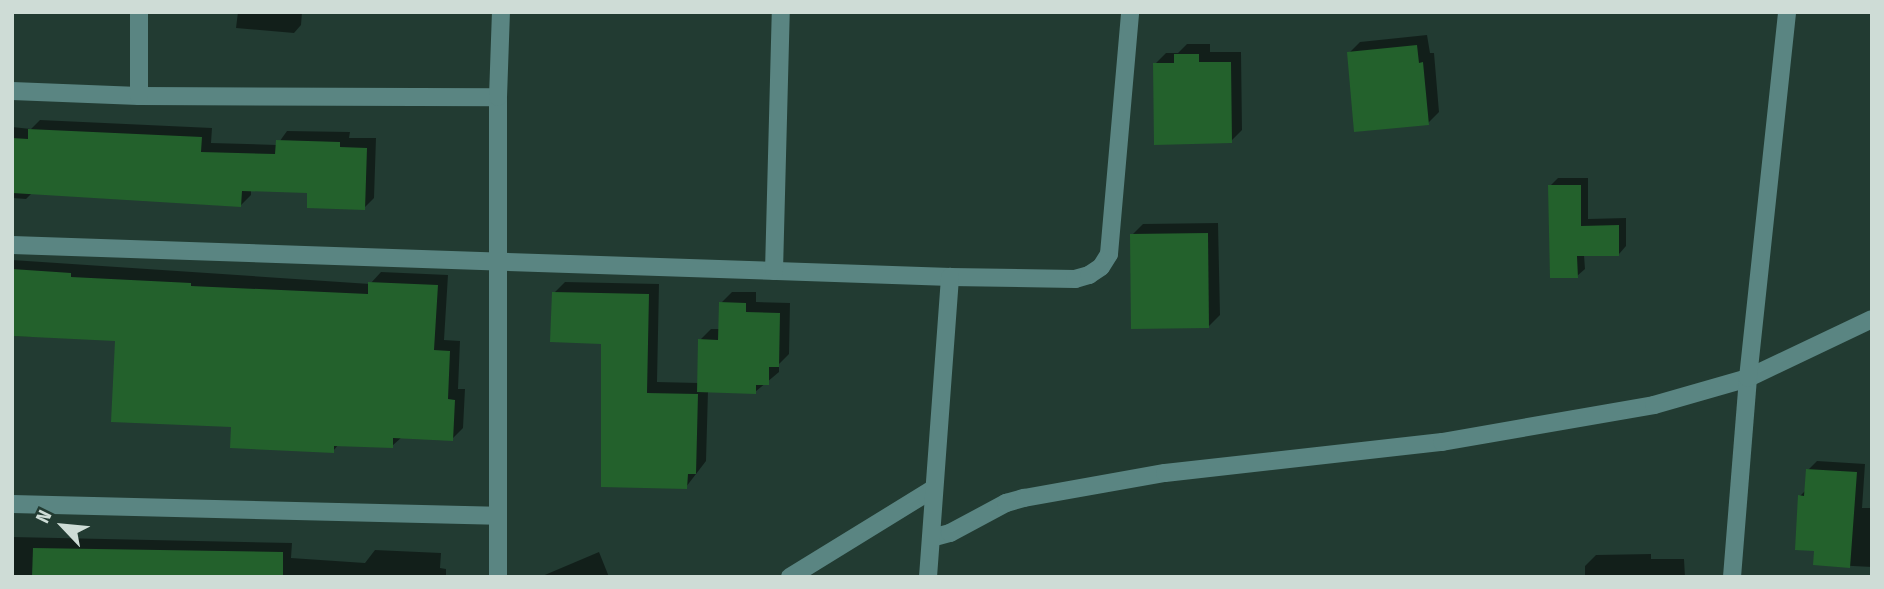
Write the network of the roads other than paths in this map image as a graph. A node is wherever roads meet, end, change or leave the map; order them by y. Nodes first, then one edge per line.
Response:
1 (139, 12) edge
2 (501, 12) edge
3 (781, 12) edge
4 (1130, 12) edge
5 (1787, 12) edge
6 (12, 91) edge
7 (139, 96) junction
8 (498, 97) junction
9 (12, 244) edge
10 (498, 262) junction
11 (774, 271) junction
12 (950, 277) junction
13 (1872, 319) edge
14 (1748, 378) junction
15 (933, 489) junction
16 (12, 504) edge
17 (496, 516) junction
18 (932, 538) junction
19 (498, 577) edge
20 (790, 577) edge
21 (928, 577) edge
22 (1732, 577) edge

1 - 7 street
2 - 8 street
3 - 11 street
4 - 12 street
5 - 14 street
6 - 7 street
7 - 8 street
8 - 10 street
9 - 10 street
10 - 11 street
10 - 17 street
11 - 12 street
12 - 15 street
13 - 14 street
14 - 18 street
14 - 22 street
15 - 18 street
15 - 20 street
16 - 17 street
17 - 19 street
18 - 21 street

